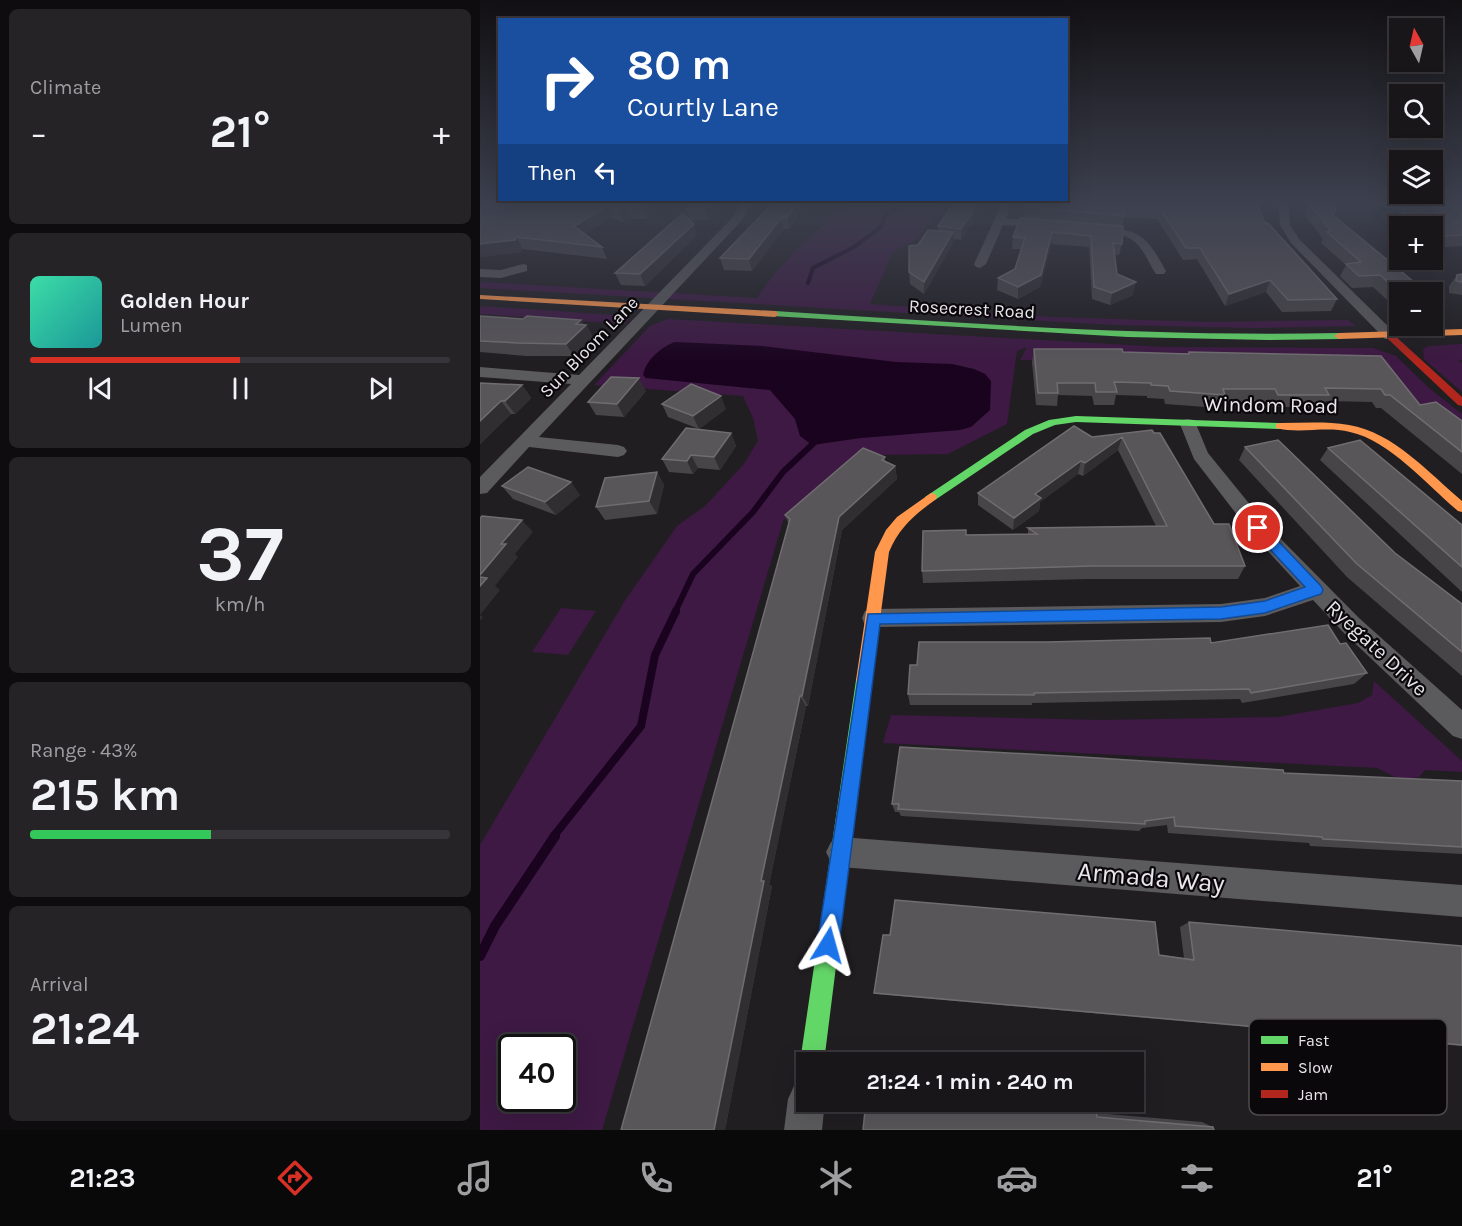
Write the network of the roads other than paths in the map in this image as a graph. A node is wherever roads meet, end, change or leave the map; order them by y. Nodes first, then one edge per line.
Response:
1 (703, 256) edge
2 (984, 256) edge
3 (1152, 256) edge
4 (1310, 256) edge
5 (980, 264) dead end
6 (523, 268) dead end
7 (1160, 271) dead end
8 (480, 273) edge
9 (480, 297) edge
10 (654, 308) junction
11 (1462, 333) edge
12 (1443, 334) edge
13 (1389, 335) edge
14 (1390, 336) joint
15 (480, 372) edge
16 (585, 380) junction
17 (1462, 403) edge
18 (1188, 424) junction
19 (526, 441) junction
20 (618, 451) dead end
21 (480, 488) edge
22 (1462, 508) edge
23 (1316, 590) junction
24 (873, 618) junction
25 (1462, 727) edge
26 (841, 852) junction
27 (1462, 902) edge
28 (813, 1052) edge
29 (805, 1112) edge
30 (803, 1130) edge

1 - 10 street, Sun Bloom Lane
2 - 5 street
3 - 7 street
4 - 13 street
6 - 8 street
9 - 10 main road, Rosecrest Road
10 - 14 main road, Rosecrest Road
10 - 16 street, Sun Bloom Lane
11 - 12 main road, Rosecrest Road
14 - 17 main road
15 - 16 street
16 - 19 street, Sun Bloom Lane
18 - 22 main road, Windom Road
18 - 23 street, Ryegate Drive
18 - 24 main road, Windom Road
19 - 20 street
19 - 21 street, Sun Bloom Lane
23 - 24 street
23 - 25 street, Ryegate Drive
24 - 26 main road, Windom Road
26 - 27 street, Armada Way
26 - 28 main road, Windom Road
29 - 30 street

